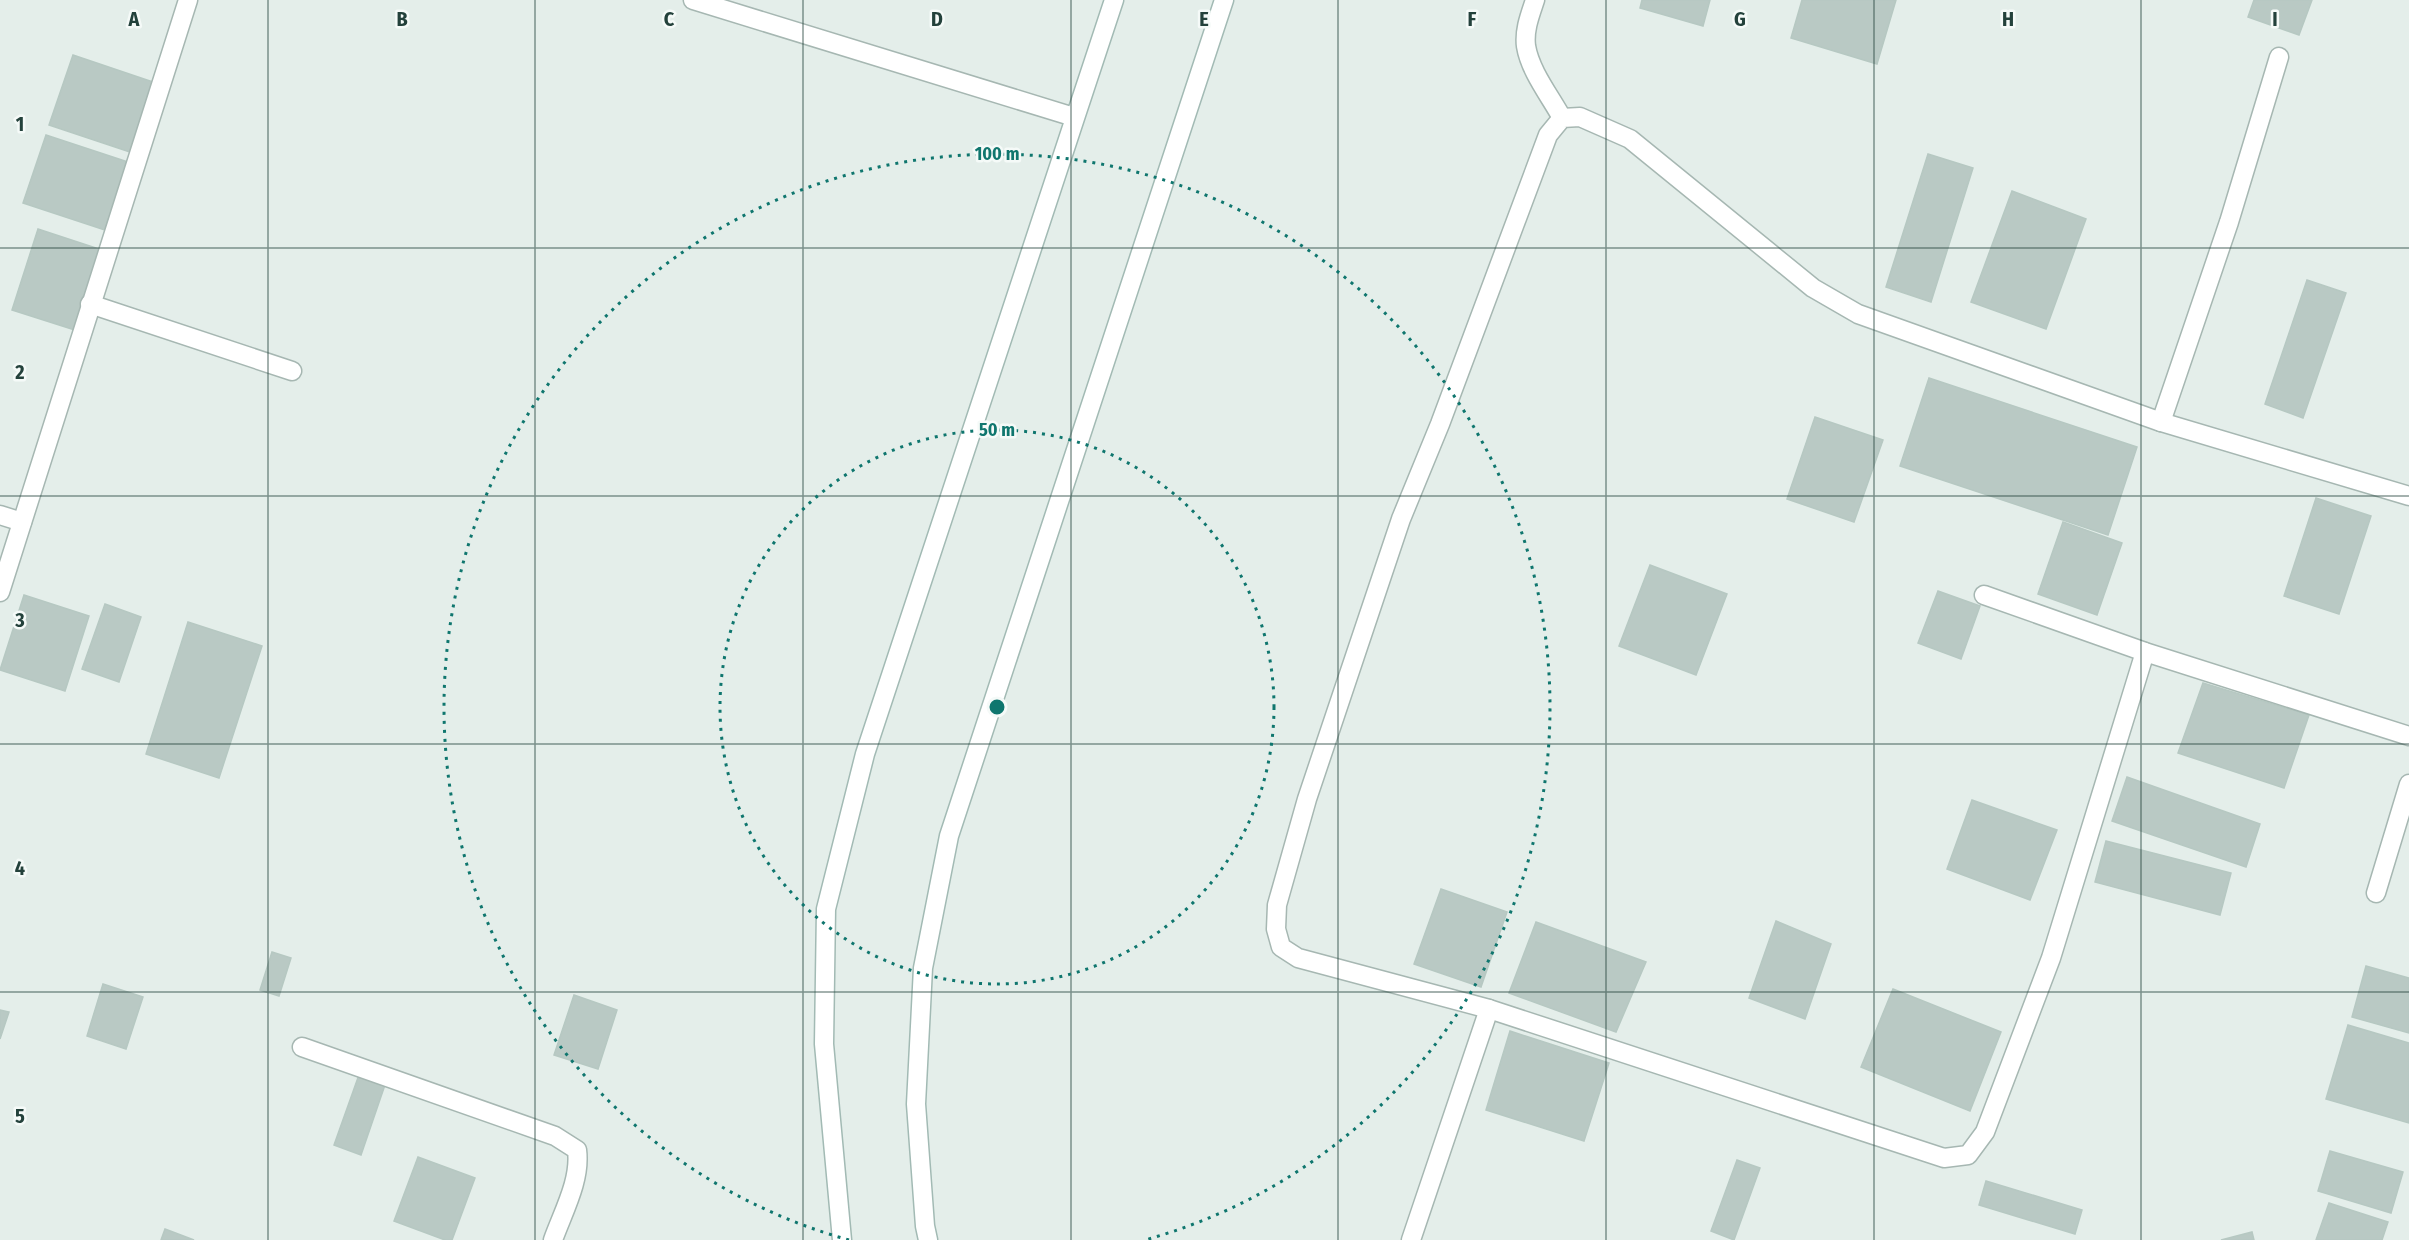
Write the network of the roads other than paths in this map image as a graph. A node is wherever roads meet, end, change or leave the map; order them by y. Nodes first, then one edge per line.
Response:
1 (188, 0) edge
2 (693, 0) edge
3 (1114, 0) edge
4 (1224, 0) edge
5 (1535, 0) edge
6 (2279, 57) dead end
7 (1074, 117) junction
8 (1562, 118) junction
9 (90, 304) junction
10 (292, 371) dead end
11 (2161, 423) junction
12 (2409, 496) edge
13 (0, 515) edge
14 (22, 522) junction
15 (0, 592) edge
16 (1984, 595) dead end
17 (2145, 652) junction
18 (2409, 736) edge
19 (2409, 784) edge
20 (2376, 893) dead end
21 (1489, 1009) junction
22 (302, 1047) dead end
23 (554, 1240) edge
24 (842, 1240) edge
25 (928, 1240) edge
26 (1411, 1240) edge

1 - 9 street
2 - 7 street
3 - 7 street
4 - 25 street
5 - 8 street
6 - 11 street
7 - 24 street
8 - 11 street
8 - 21 street
9 - 10 street
9 - 14 street
11 - 12 street
13 - 14 street
14 - 15 street
16 - 17 street
17 - 18 street
17 - 21 street
19 - 20 street
21 - 26 street
22 - 23 street

